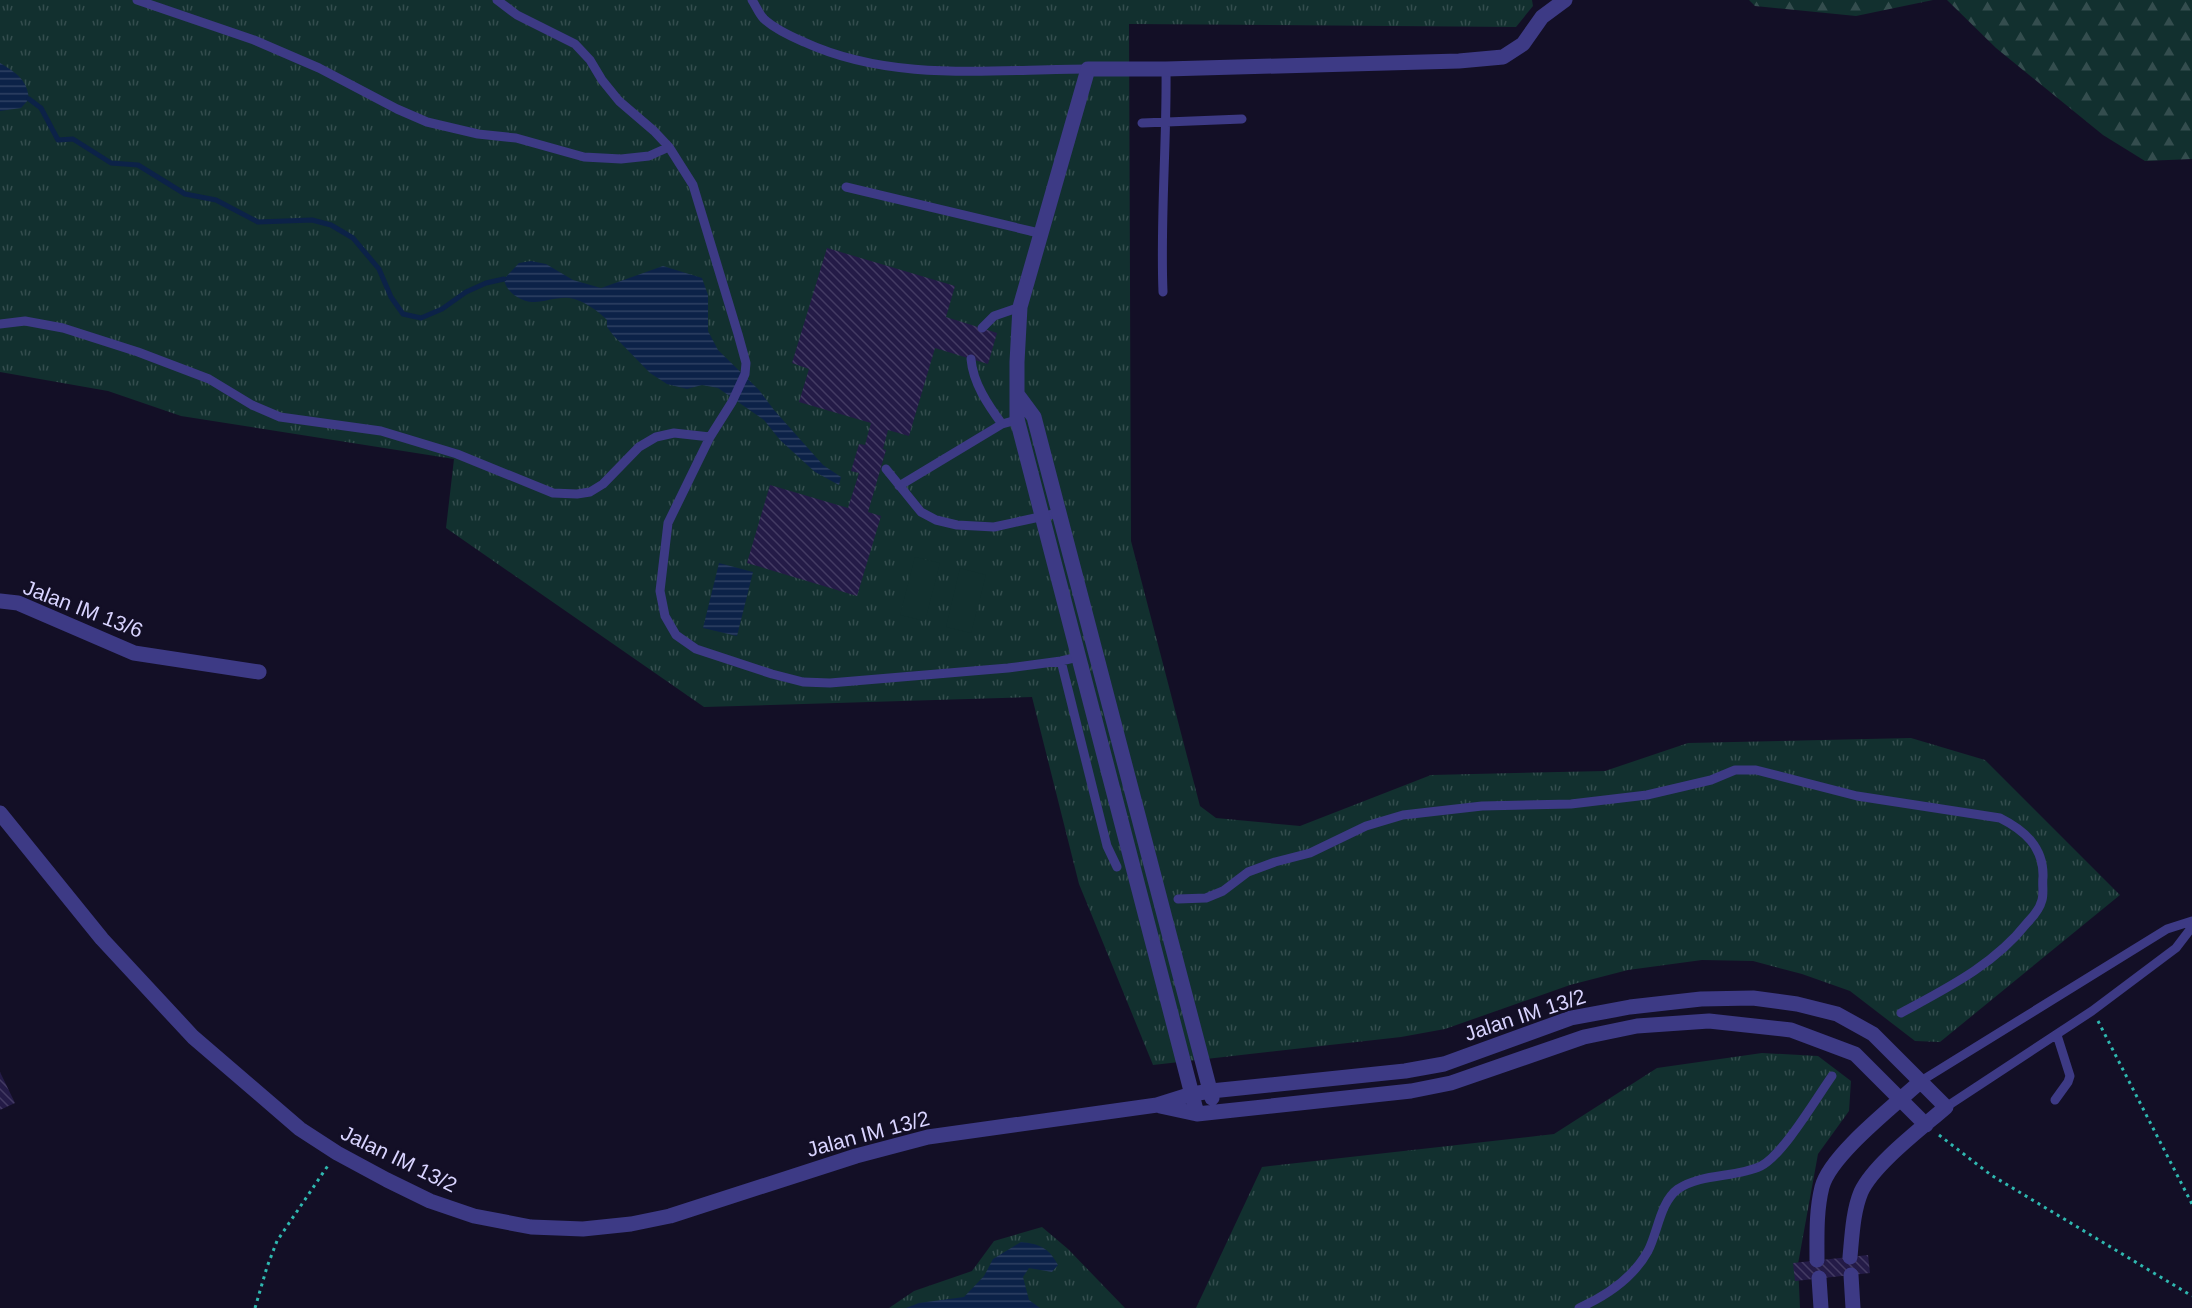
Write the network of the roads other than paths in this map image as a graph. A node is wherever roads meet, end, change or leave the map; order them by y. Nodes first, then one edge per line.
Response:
1 (137, 0) edge
2 (497, 0) edge
3 (752, 0) edge
4 (1564, 0) edge
5 (1088, 69) junction
6 (1166, 69) junction
7 (1242, 119) dead end
8 (1167, 122) junction
9 (1142, 123) dead end
10 (669, 147) junction
11 (846, 187) dead end
12 (1040, 233) junction
13 (1163, 292) dead end
14 (1020, 307) junction
15 (0, 324) edge
16 (982, 328) dead end
17 (970, 359) dead end
18 (1017, 394) junction
19 (1034, 417) junction
20 (1017, 419) junction
21 (1002, 424) junction
22 (710, 437) junction
23 (886, 469) dead end
24 (899, 486) junction
25 (1058, 513) junction
26 (1042, 515) junction
27 (0, 601) edge
28 (1084, 612) junction
29 (1068, 616) junction
30 (1078, 657) junction
31 (1061, 661) junction
32 (258, 672) dead end
33 (1120, 751) junction
34 (1103, 754) junction
35 (0, 813) edge
36 (1117, 867) dead end
37 (1178, 899) dead end
38 (2192, 921) edge
39 (2192, 927) edge
40 (1901, 1013) dead end
41 (2056, 1035) junction
42 (1832, 1076) dead end
43 (1921, 1081) junction
44 (1211, 1090) junction
45 (1192, 1094) junction
46 (1900, 1100) junction
47 (2055, 1100) dead end
48 (1157, 1105) junction
49 (1946, 1107) junction
50 (1215, 1111) junction
51 (1197, 1114) junction
52 (1926, 1125) junction
53 (1850, 1257) dead end
54 (1818, 1260) dead end
55 (1851, 1275) dead end
56 (1819, 1278) dead end
57 (1579, 1308) edge
58 (1821, 1308) edge
59 (1853, 1308) edge

1 - 10 lane
2 - 10 lane
3 - 5 lane
4 - 6 street
5 - 6 street
5 - 12 street
6 - 8 lane
7 - 8 lane
8 - 9 lane
8 - 13 lane
10 - 22 lane
11 - 12 lane
12 - 14 street
14 - 16 lane
14 - 18 street
15 - 22 lane
17 - 21 lane
18 - 19 street
18 - 20 street
19 - 20 lane
19 - 25 street
20 - 21 lane
20 - 26 street
21 - 24 lane
22 - 31 lane
23 - 24 lane
24 - 26 lane
25 - 26 lane
25 - 28 street
26 - 29 street
27 - 32 street, Jalan IM 13/6
28 - 29 street
28 - 33 street
29 - 30 street
30 - 31 lane
30 - 34 street
31 - 36 lane
33 - 34 street
33 - 44 street
34 - 45 street
35 - 48 street, Jalan IM 13/2
37 - 40 lane
38 - 43 lane
39 - 41 lane
41 - 47 lane
41 - 49 lane
42 - 57 lane
43 - 44 street, Jalan IM 13/2
43 - 46 street
43 - 49 street, Jalan IM 13/2
44 - 45 street, Jalan IM 13/2
44 - 50 street
45 - 48 street, Jalan IM 13/2
45 - 51 street
46 - 50 street, Jalan IM 13/2
46 - 52 street, Jalan IM 13/2
46 - 54 street
48 - 51 street, Jalan IM 13/2
49 - 52 street
50 - 51 street, Jalan IM 13/2
52 - 53 street
55 - 59 street
56 - 58 street

